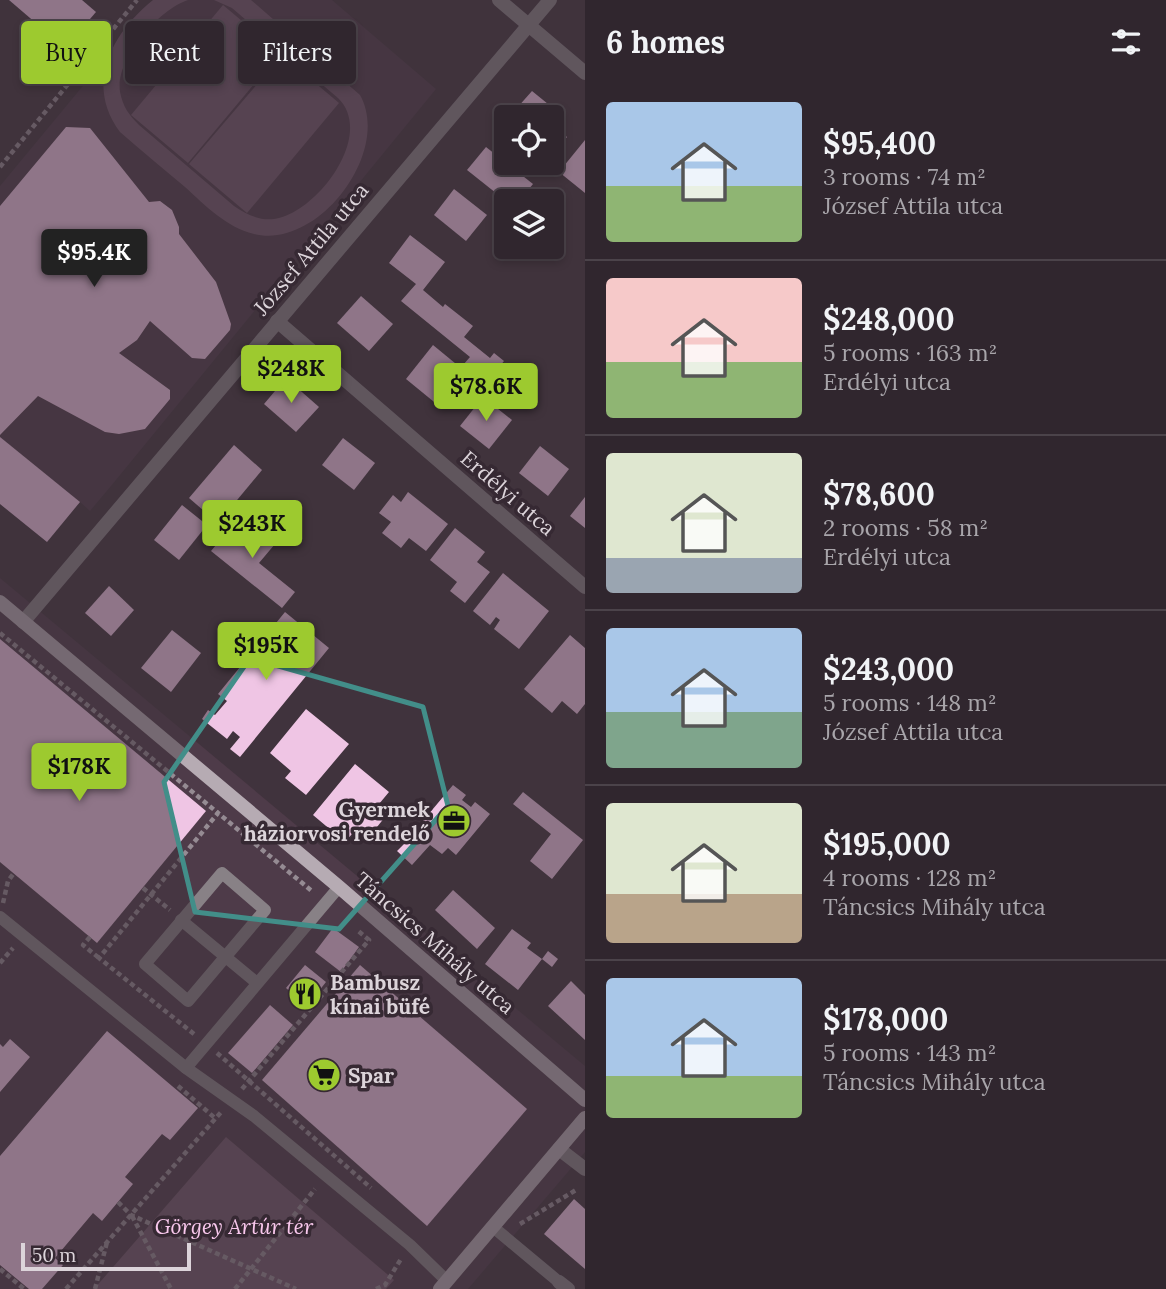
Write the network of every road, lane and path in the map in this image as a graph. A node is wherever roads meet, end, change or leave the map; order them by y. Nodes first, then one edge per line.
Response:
1 (137, 0) edge
2 (499, 0) edge
3 (550, 0) edge
4 (528, 25) junction
5 (585, 74) edge
6 (0, 167) edge
7 (277, 321) junction
8 (585, 587) edge
9 (0, 603) edge
10 (23, 622) junction
11 (0, 634) edge
12 (218, 813) dead end
13 (14, 873) dead end
14 (143, 887) dead end
15 (339, 887) junction
16 (0, 917) edge
17 (181, 920) junction
18 (349, 923) dead end
19 (90, 937) dead end
20 (224, 956) junction
21 (99, 958) dead end
22 (257, 983) junction
23 (186, 1068) junction
24 (232, 1100) junction
25 (585, 1100) edge
26 (585, 1118) edge
27 (559, 1149) junction
28 (585, 1169) edge
29 (326, 1175) junction
30 (576, 1190) dead end
31 (380, 1195) dead end
32 (118, 1202) dead end
33 (131, 1214) junction
34 (517, 1226) dead end
35 (493, 1227) junction
36 (107, 1242) junction
37 (410, 1245) junction
38 (252, 1268) junction
39 (0, 1269) edge
40 (444, 1285) edge
41 (564, 1285) edge
42 (22, 1288) edge
43 (66, 1289) edge
44 (95, 1289) edge
45 (171, 1289) edge
46 (235, 1289) edge
47 (296, 1289) edge
48 (376, 1289) edge

1 - 6 path
2 - 4 street
3 - 4 street, József Attila utca
4 - 5 street
4 - 7 street, József Attila utca
7 - 8 street, Erdélyi utca
7 - 10 street, József Attila utca
9 - 10 street, Táncsics Mihály utca
10 - 15 street, Táncsics Mihály utca
11 - 12 path
13 - 16 path
14 - 17 path
15 - 22 lane
15 - 25 street, Táncsics Mihály utca
16 - 23 lane
17 - 20 lane
17 - 20 lane
17 - 20 lane
18 - 31 path
19 - 21 path
20 - 22 lane
22 - 23 lane
23 - 24 lane
24 - 29 lane
24 - 33 path
26 - 27 street
27 - 28 street
27 - 35 street
29 - 37 lane
29 - 38 path
30 - 34 path
32 - 33 path
33 - 36 path
33 - 38 path
33 - 45 path
35 - 40 street
35 - 41 lane
36 - 43 path
36 - 44 path
37 - 40 lane
37 - 48 path
38 - 46 path
38 - 47 path
39 - 42 path

